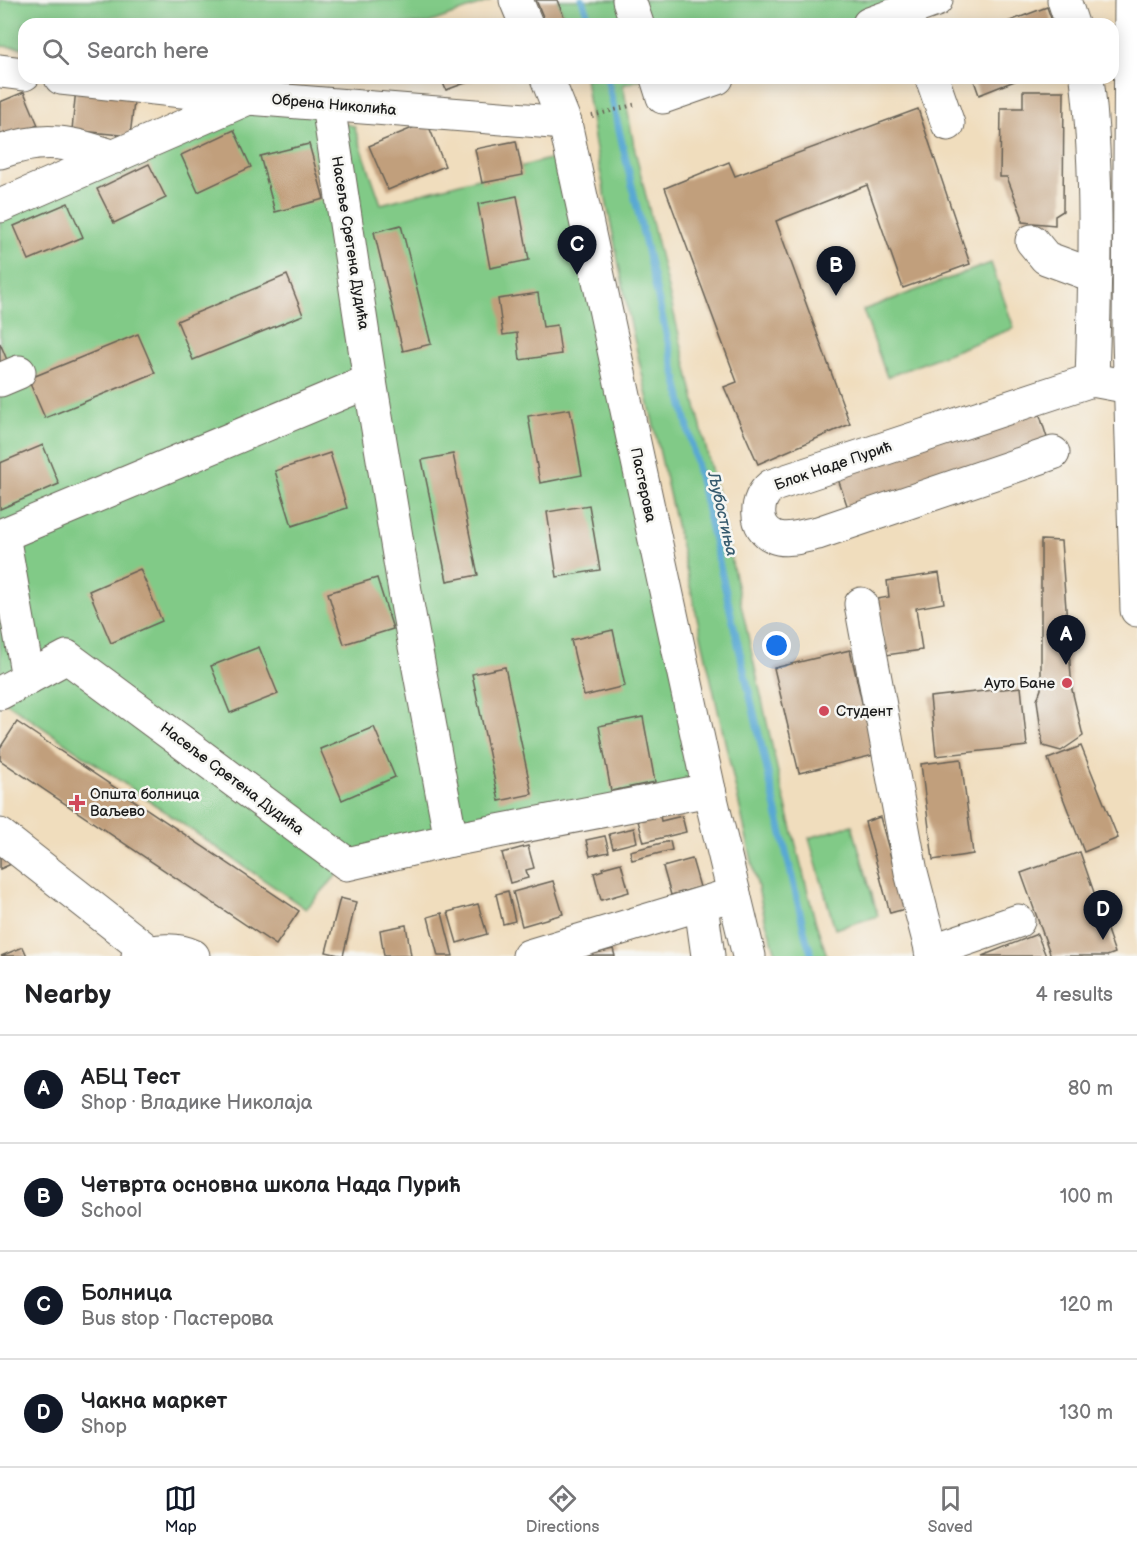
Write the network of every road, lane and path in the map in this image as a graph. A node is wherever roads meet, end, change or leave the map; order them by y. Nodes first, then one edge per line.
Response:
1 (516, 0) edge
2 (629, 0) edge
3 (1064, 0) edge
4 (1131, 0) edge
5 (920, 11) edge
6 (524, 18) edge
7 (636, 18) edge
8 (893, 18) edge
9 (1070, 18) edge
10 (0, 71) edge
11 (18, 73) edge
12 (118, 84) edge
13 (551, 84) edge
14 (659, 84) edge
15 (700, 84) edge
16 (934, 84) edge
17 (1088, 84) edge
18 (248, 98) junction
19 (637, 104) dead end
20 (328, 105) junction
21 (574, 121) junction
22 (948, 124) dead end
23 (0, 152) edge
24 (115, 157) junction
25 (0, 206) edge
26 (1032, 241) dead end
27 (1095, 276) junction
28 (1092, 380) junction
29 (370, 381) junction
30 (1130, 387) junction
31 (1053, 453) dead end
32 (1, 536) edge
33 (861, 604) dead end
34 (1137, 610) edge
35 (28, 678) junction
36 (0, 693) edge
37 (709, 790) junction
38 (0, 835) edge
39 (451, 840) junction
40 (734, 894) junction
41 (701, 905) junction
42 (1018, 921) dead end
43 (144, 954) edge
44 (932, 954) edge
45 (536, 955) edge
46 (193, 956) edge
47 (708, 956) edge
48 (749, 956) edge

1 - 6 street
2 - 7 street
3 - 9 street
4 - 30 street
5 - 8 street
10 - 11 street
12 - 18 street
13 - 21 street, Пастерова
14 - 15 street
16 - 22 street
17 - 27 street
18 - 20 street, Обрена Николића
18 - 24 street, Обрена Николића
19 - 21 path
20 - 21 street, Обрена Николића
20 - 29 street, Насеље Сретена Дудића
21 - 37 street, Пастерова
23 - 24 street
24 - 25 street, Обрена Николића
26 - 27 street
27 - 28 street
28 - 30 street, Блок Наде Пурић
28 - 31 street, Блок Наде Пурић
29 - 32 street
29 - 39 street, Насеље Сретена Дудића
30 - 34 street
32 - 35 street
33 - 44 street
35 - 36 street, Насеље Сретена Дудића
35 - 39 street, Насеље Сретена Дудића
37 - 39 street, Насеље Сретена Дудића
37 - 40 street, Пастерова
38 - 43 street
40 - 41 street
40 - 48 street, Пастерова
41 - 45 street
41 - 47 street
42 - 44 street
43 - 46 street

